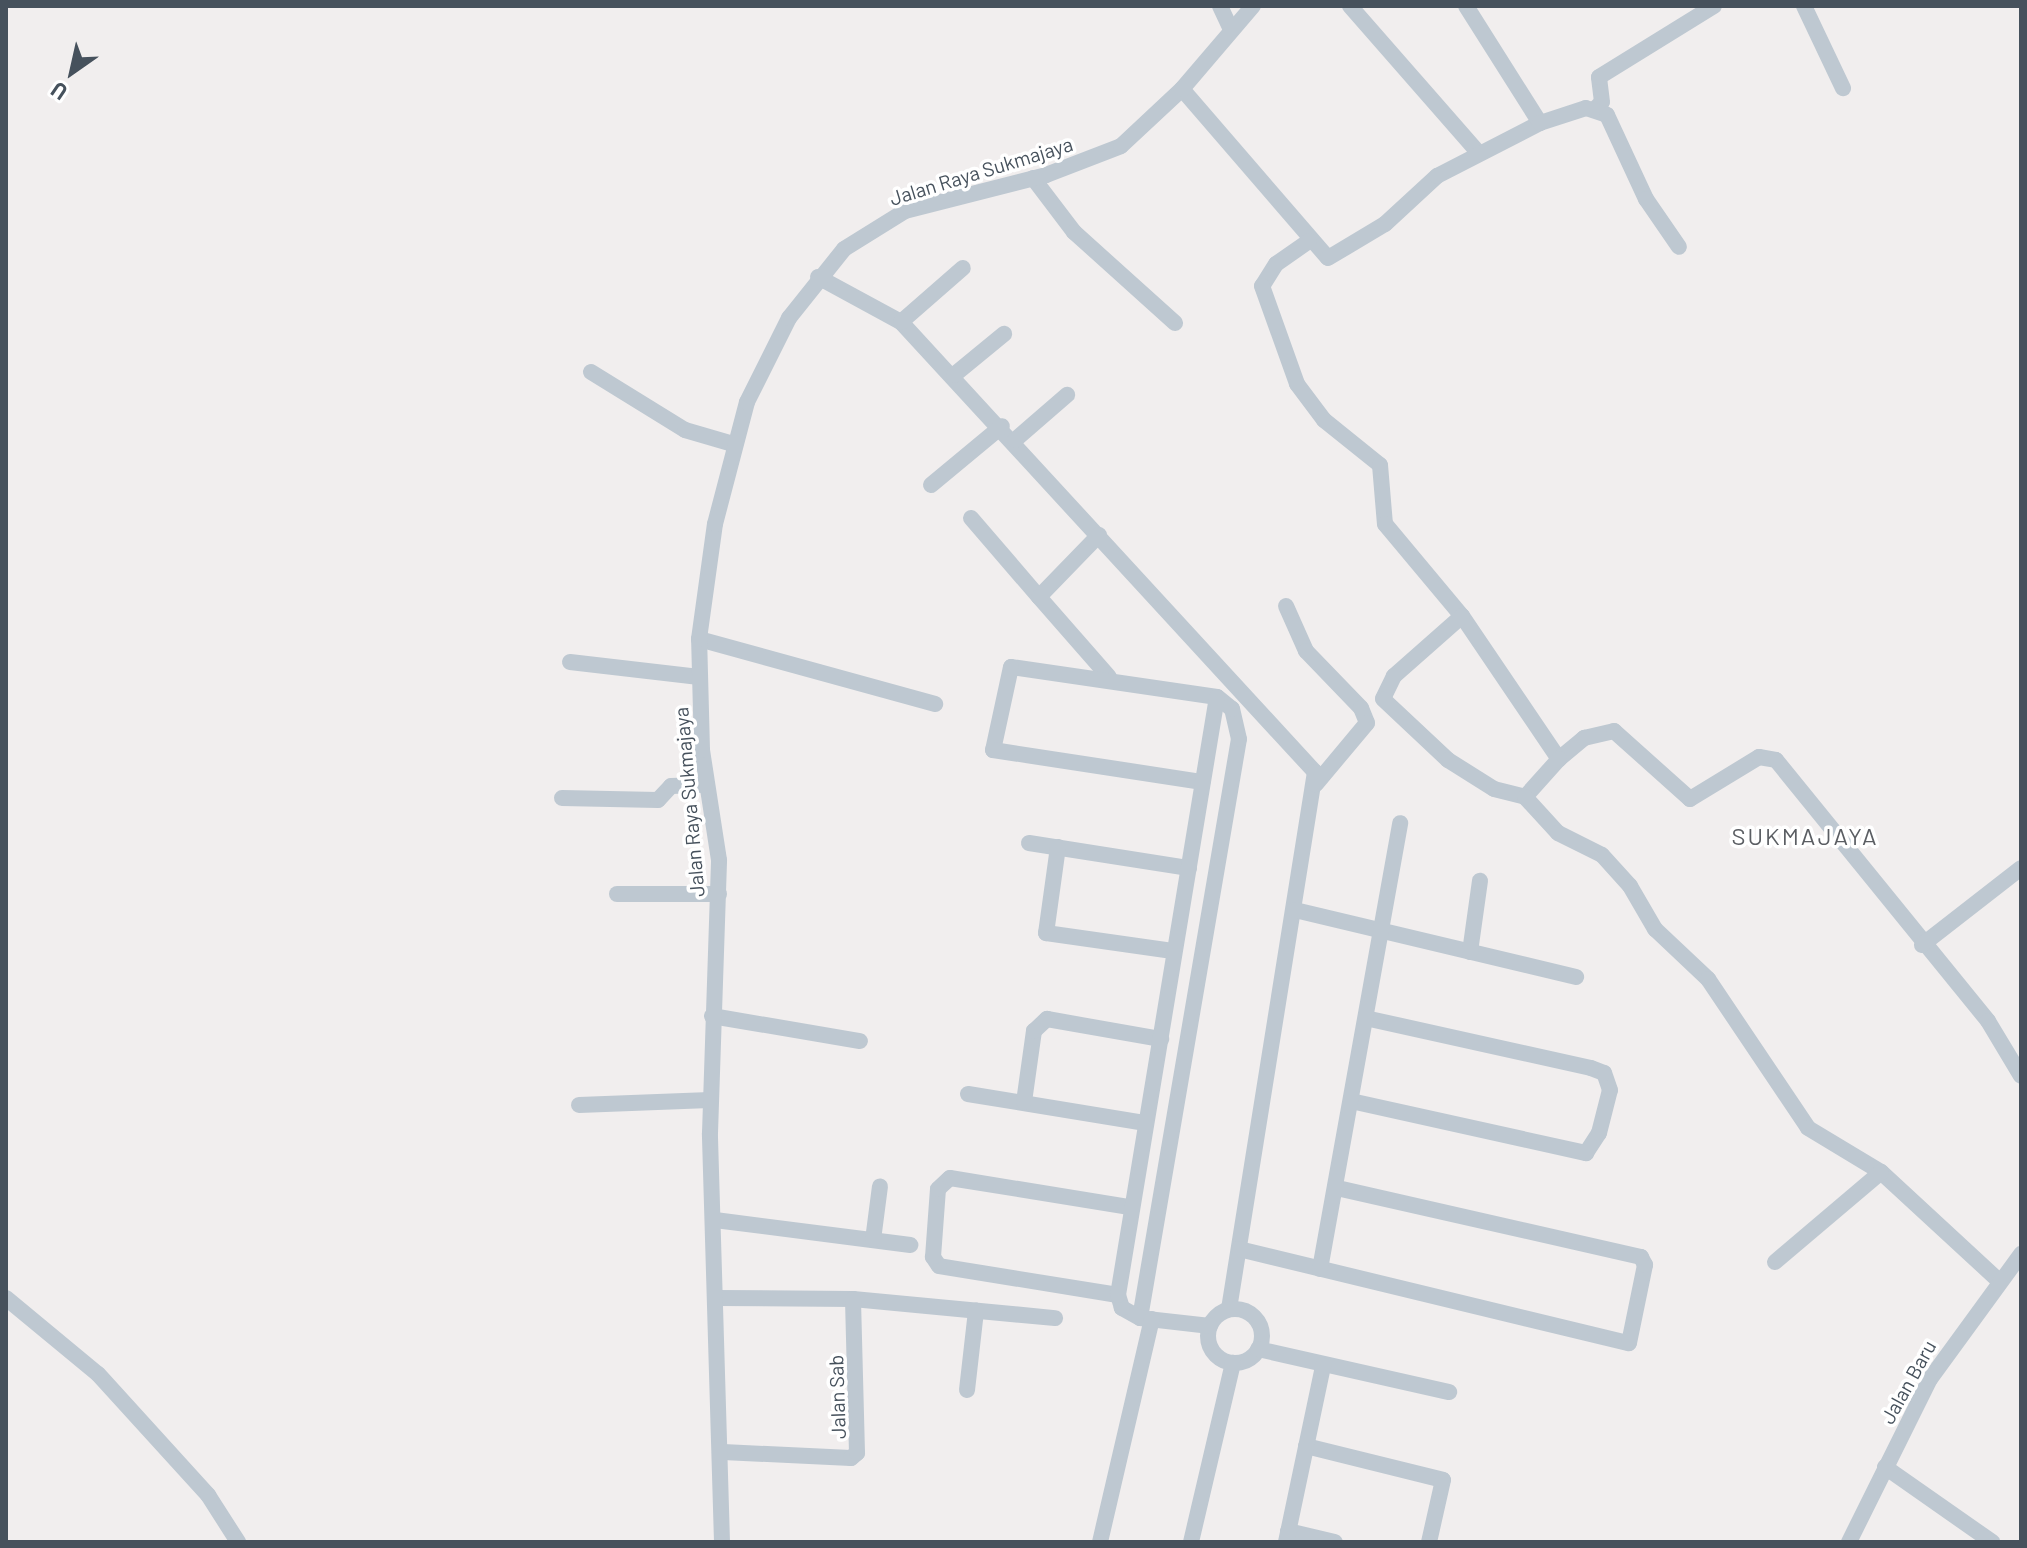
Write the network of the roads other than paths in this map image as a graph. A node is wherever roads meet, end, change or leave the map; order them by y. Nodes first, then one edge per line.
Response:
1 (1220, 6) edge
2 (1253, 6) edge
3 (1350, 6) edge
4 (1466, 6) edge
5 (1714, 6) edge
6 (1804, 6) edge
7 (1231, 30) junction
8 (1843, 88) dead end
9 (1182, 89) junction
10 (1596, 108) junction
11 (1540, 123) junction
12 (1477, 151) junction
13 (1033, 178) junction
14 (1309, 241) junction
15 (1679, 247) dead end
16 (963, 268) dead end
17 (818, 277) junction
18 (901, 322) junction
19 (1175, 323) dead end
20 (1004, 334) dead end
21 (591, 372) dead end
22 (954, 375) junction
23 (1067, 395) dead end
24 (1002, 426) junction
25 (1015, 440) junction
26 (733, 444) junction
27 (931, 485) dead end
28 (971, 518) dead end
29 (1099, 535) junction
30 (1039, 597) junction
31 (1286, 606) dead end
32 (1462, 616) junction
33 (699, 639) junction
34 (570, 662) dead end
35 (699, 677) junction
36 (1109, 677) junction
37 (1217, 697) junction
38 (935, 704) dead end
39 (1559, 759) junction
40 (1203, 782) junction
41 (1316, 784) junction
42 (706, 785) junction
43 (1525, 797) junction
44 (562, 798) dead end
45 (1400, 823) dead end
46 (1029, 843) dead end
47 (1058, 847) junction
48 (1189, 868) junction
49 (2021, 868) edge
50 (1480, 881) dead end
51 (617, 894) dead end
52 (719, 894) junction
53 (1295, 910) junction
54 (1383, 931) junction
55 (1922, 945) junction
56 (1173, 951) junction
57 (1470, 952) junction
58 (1576, 977) dead end
59 (712, 1016) junction
60 (1366, 1018) junction
61 (1161, 1039) junction
62 (860, 1041) dead end
63 (2021, 1076) edge
64 (968, 1094) dead end
65 (710, 1100) junction
66 (1351, 1101) junction
67 (1024, 1102) junction
68 (579, 1105) dead end
69 (1146, 1123) junction
70 (1881, 1172) junction
71 (880, 1186) dead end
72 (1338, 1188) junction
73 (1130, 1207) junction
74 (715, 1220) junction
75 (873, 1240) junction
76 (910, 1245) dead end
77 (1239, 1249) junction
78 (2021, 1254) edge
79 (1775, 1262) dead end
80 (1320, 1269) junction
81 (1998, 1280) junction
82 (1118, 1295) junction
83 (6, 1298) edge
84 (716, 1298) junction
85 (853, 1299) junction
86 (1229, 1309) junction
87 (976, 1311) junction
88 (1055, 1318) dead end
89 (1146, 1318) junction
90 (1210, 1326) junction
91 (1258, 1349) junction
92 (1233, 1363) junction
93 (1323, 1366) junction
94 (967, 1390) dead end
95 (1449, 1392) dead end
96 (1306, 1446) junction
97 (723, 1452) junction
98 (1885, 1467) junction
99 (1287, 1536) edge
100 (238, 1542) edge
101 (722, 1542) edge
102 (1100, 1542) edge
103 (1191, 1542) edge
104 (1335, 1542) edge
105 (1429, 1542) edge
106 (1849, 1542) edge
107 (1992, 1542) edge

1 - 7 street
2 - 7 street, Jalan Raya Sukmajaya
3 - 12 street
4 - 11 street
5 - 10 street
6 - 8 street
7 - 9 street, Jalan Raya Sukmajaya
9 - 13 street, Jalan Raya Sukmajaya
9 - 14 street
10 - 11 street
10 - 15 street
11 - 12 street
12 - 14 street
13 - 17 street, Jalan Raya Sukmajaya
13 - 19 street
14 - 32 street
16 - 18 street
17 - 18 street
17 - 26 street, Jalan Raya Sukmajaya
18 - 22 street
20 - 22 street
21 - 26 street
22 - 24 street
23 - 25 street
24 - 25 street
24 - 27 street
25 - 29 street
26 - 33 street, Jalan Raya Sukmajaya
28 - 30 street
29 - 30 street
29 - 41 street
30 - 36 street
31 - 41 street
32 - 39 street
32 - 43 street
33 - 35 street, Jalan Raya Sukmajaya
33 - 38 street
34 - 35 street
35 - 42 street, Jalan Raya Sukmajaya
36 - 37 street
36 - 40 street
37 - 40 street
37 - 89 street
39 - 43 street
39 - 55 street
40 - 48 street
41 - 53 street
42 - 44 street
42 - 52 street, Jalan Raya Sukmajaya
43 - 70 street
45 - 54 street
46 - 47 street
47 - 48 street
47 - 56 street
48 - 56 street
49 - 55 street
50 - 57 street
51 - 52 street
52 - 59 street, Jalan Raya Sukmajaya
53 - 54 street
53 - 77 street
54 - 57 street
54 - 60 street
55 - 63 street
56 - 61 street
57 - 58 street
59 - 62 street
59 - 65 street, Jalan Raya Sukmajaya
60 - 66 street
60 - 66 street
61 - 67 street
61 - 69 street
64 - 67 street
65 - 68 street
65 - 74 street, Jalan Raya Sukmajaya
66 - 72 street
67 - 69 street
69 - 73 street
70 - 79 street
70 - 81 street
71 - 75 street
72 - 80 street
72 - 80 street
73 - 82 street
73 - 82 street
74 - 75 street
74 - 84 street, Jalan Raya Sukmajaya
75 - 76 street
77 - 80 street
77 - 86 street
78 - 81 street, Jalan Baru
81 - 98 street, Jalan Baru
82 - 89 street
83 - 100 street
84 - 85 street
84 - 97 street, Jalan Raya Sukmajaya
85 - 87 street
85 - 97 street, Jalan Sab
86 - 90 street
86 - 91 street
87 - 88 street
87 - 94 street
89 - 90 street
89 - 102 street
90 - 92 street
91 - 92 street
91 - 93 street
92 - 103 street
93 - 95 street
93 - 96 street
96 - 99 street
96 - 105 street
97 - 101 street, Jalan Raya Sukmajaya
98 - 106 street, Jalan Baru
98 - 107 street
99 - 104 street

